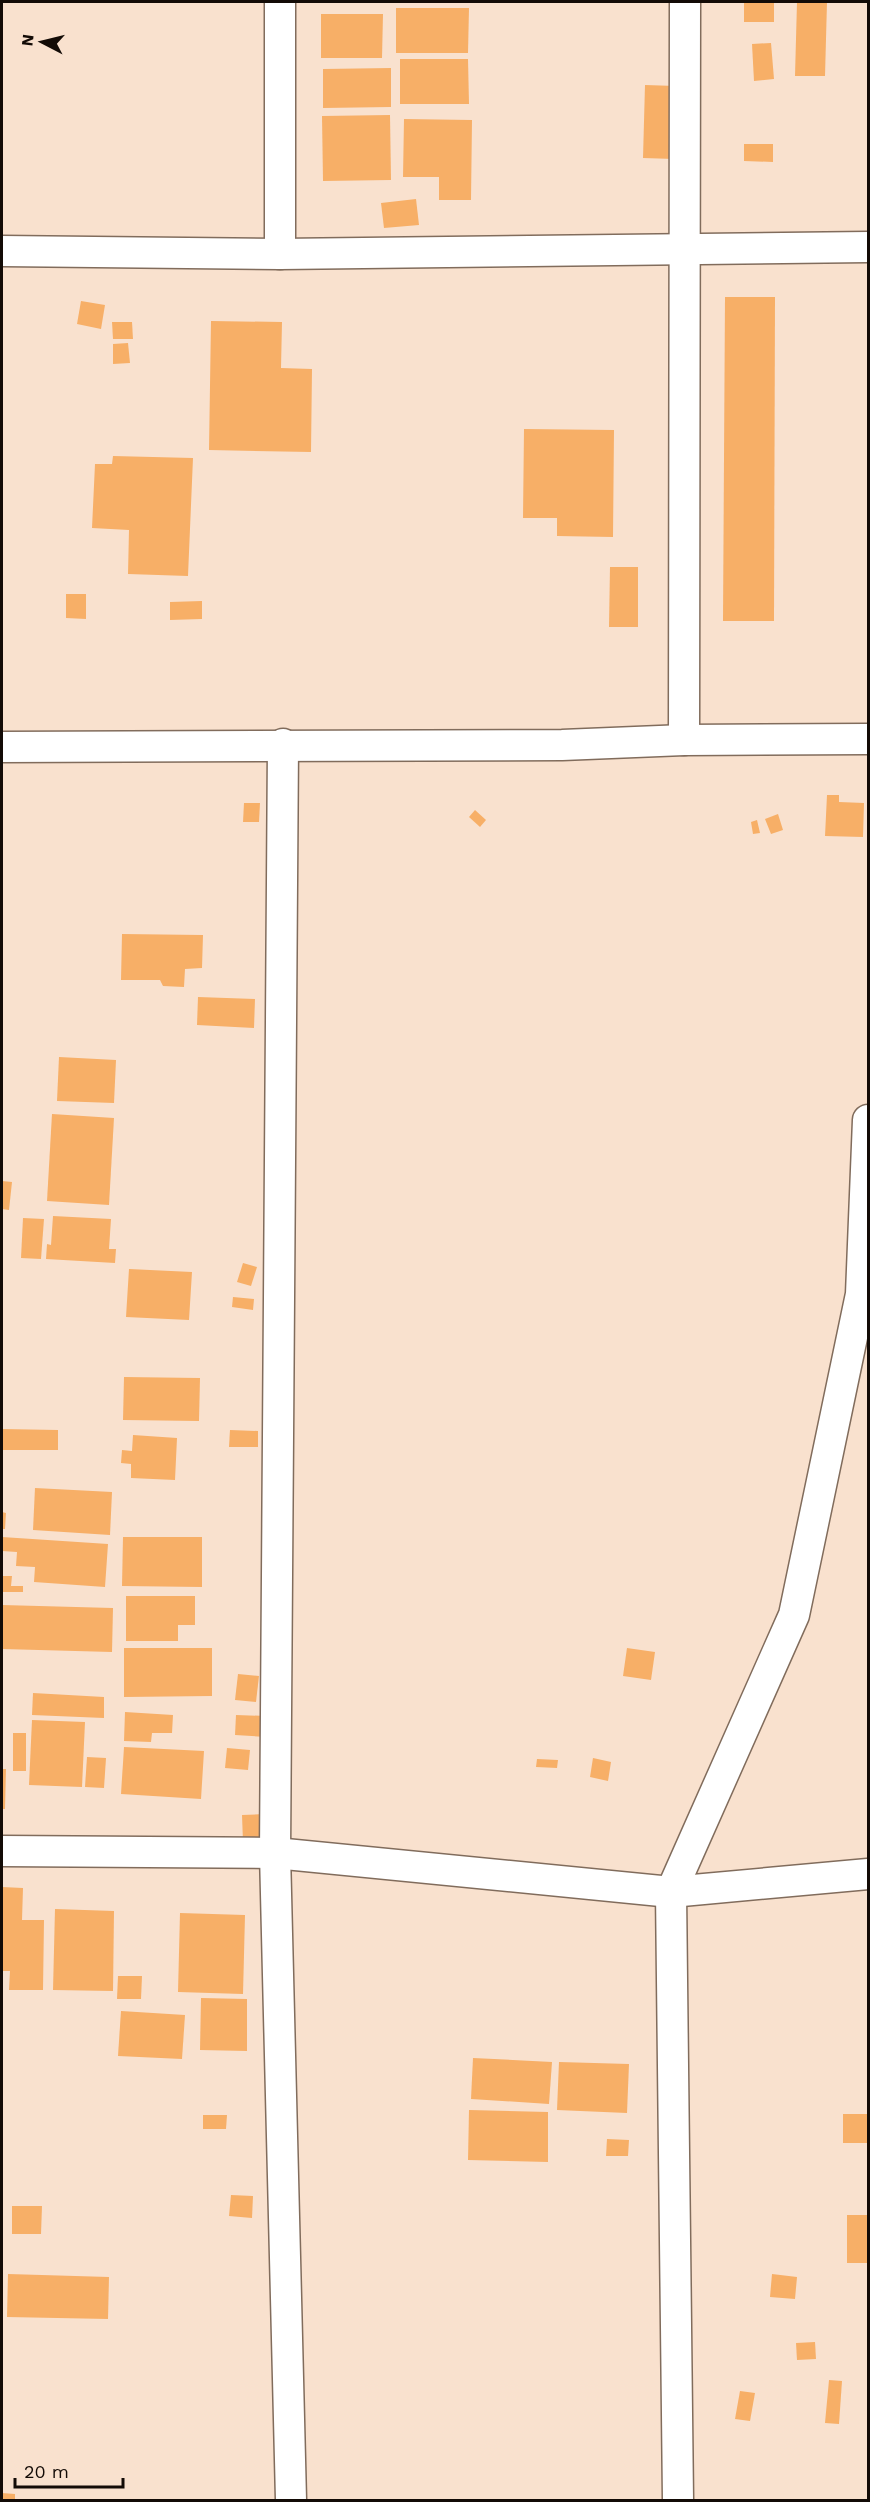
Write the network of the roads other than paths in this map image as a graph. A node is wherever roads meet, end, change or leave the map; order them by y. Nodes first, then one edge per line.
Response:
1 (280, 2) edge
2 (685, 2) edge
3 (868, 247) edge
4 (684, 249) junction
5 (2, 251) edge
6 (280, 254) junction
7 (868, 739) edge
8 (684, 740) junction
9 (283, 744) junction
10 (2, 747) edge
11 (868, 1120) edge
12 (2, 1851) edge
13 (275, 1852) junction
14 (868, 1874) edge
15 (671, 1892) junction
16 (291, 2500) edge
17 (678, 2500) edge

1 - 6 street
2 - 4 street
3 - 4 street
4 - 6 street
4 - 8 street
5 - 6 street
7 - 8 street
8 - 9 street
9 - 10 street
9 - 13 street
11 - 15 street
12 - 13 street
13 - 15 street
13 - 16 street
14 - 15 street
15 - 17 street

